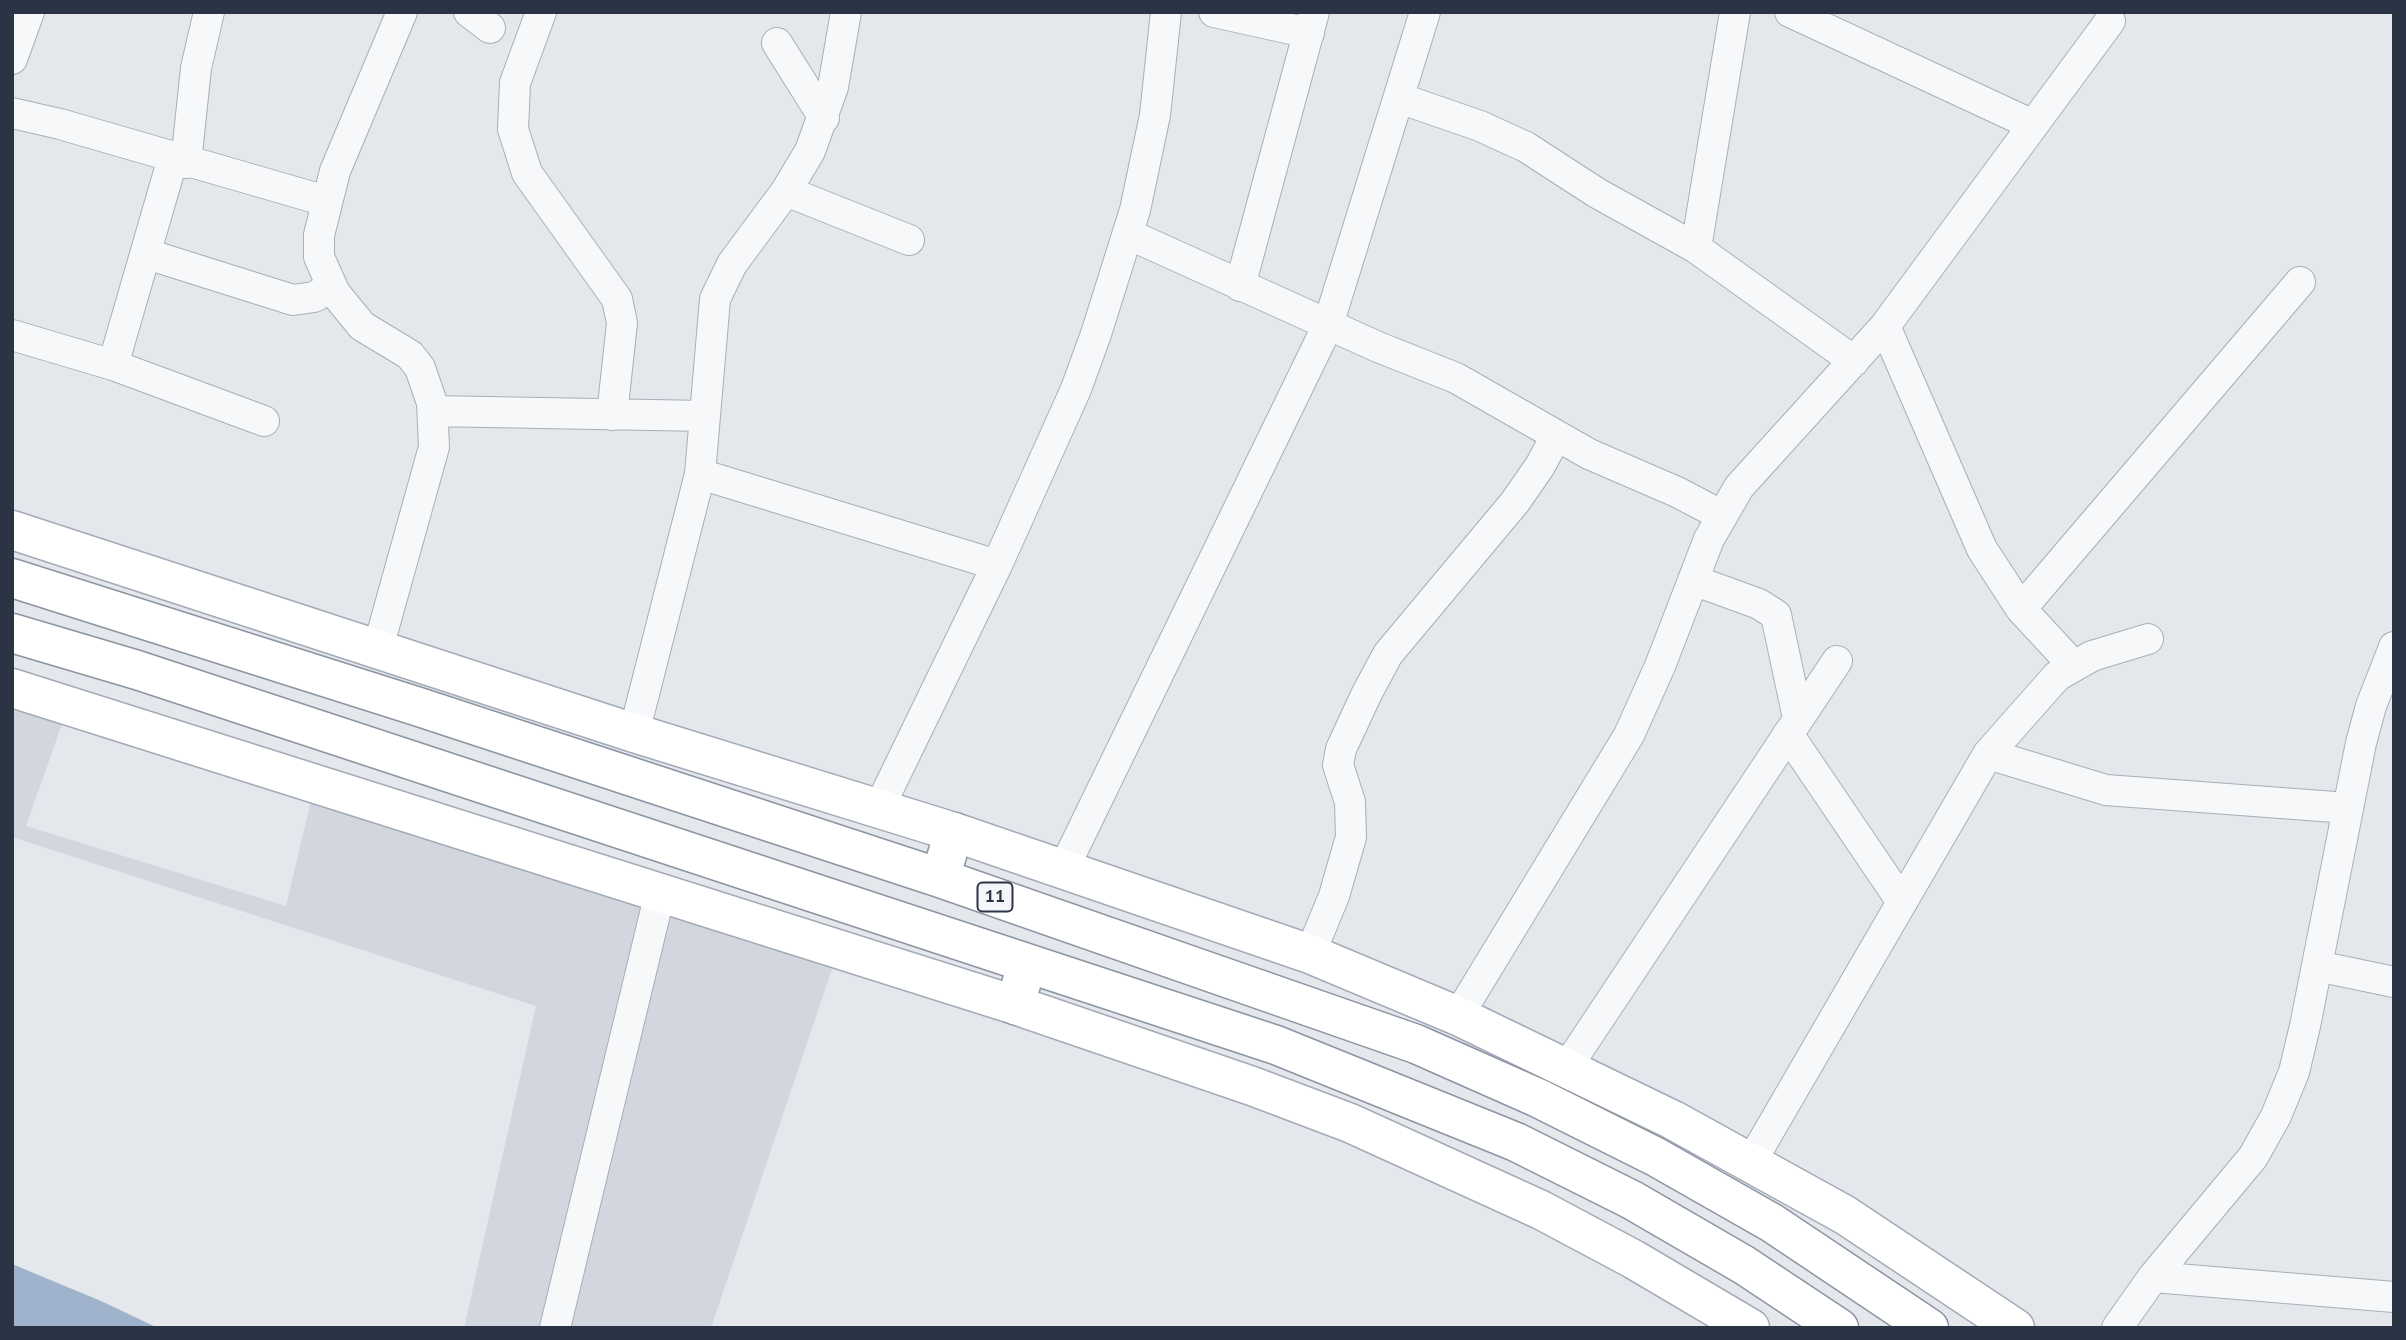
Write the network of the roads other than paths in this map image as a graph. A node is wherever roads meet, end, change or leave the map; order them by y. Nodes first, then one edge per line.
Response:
1 (29, 12) edge
2 (209, 12) edge
3 (402, 12) edge
4 (541, 12) edge
5 (846, 12) edge
6 (1166, 12) edge
7 (1214, 12) edge
8 (1424, 12) edge
9 (1735, 12) edge
10 (1790, 12) edge
11 (2110, 21) dead end
12 (1312, 23) edge
13 (777, 43) dead end
14 (12, 59) edge
15 (1399, 99) junction
16 (12, 113) edge
17 (824, 118) junction
18 (2033, 125) junction
19 (180, 160) junction
20 (786, 191) junction
21 (326, 201) junction
22 (1128, 234) junction
23 (909, 240) dead end
24 (1696, 248) junction
25 (147, 254) junction
26 (2300, 282) dead end
27 (1240, 286) junction
28 (331, 287) junction
29 (1328, 325) junction
30 (1885, 326) junction
31 (12, 335) edge
32 (1854, 361) junction
33 (113, 365) junction
34 (433, 411) junction
35 (612, 415) junction
36 (705, 416) junction
37 (264, 421) dead end
38 (1556, 436) junction
39 (700, 474) junction
40 (1721, 515) junction
41 (12, 530) edge
42 (997, 565) junction
43 (12, 578) edge
44 (1693, 580) junction
45 (2021, 609) junction
46 (12, 633) edge
47 (2148, 639) dead end
48 (2394, 647) edge
49 (378, 648) junction
50 (1837, 661) dead end
51 (2073, 665) junction
52 (137, 670) junction
53 (12, 688) edge
54 (419, 706) junction
55 (1793, 726) junction
56 (634, 733) junction
57 (1988, 754) junction
58 (474, 783) junction
59 (879, 808) junction
60 (2348, 808) junction
61 (954, 832) junction
62 (860, 852) junction
63 (1063, 870) junction
64 (940, 878) junction
65 (660, 893) junction
66 (1902, 902) junction
67 (1310, 954) junction
68 (1027, 964) junction
69 (2317, 966) junction
70 (2394, 982) edge
71 (1015, 1005) junction
72 (1458, 1016) junction
73 (1567, 1067) junction
74 (1751, 1162) junction
75 (2153, 1277) junction
76 (2394, 1297) edge
77 (555, 1328) edge
78 (1750, 1328) edge
79 (1839, 1328) edge
80 (1929, 1328) edge
81 (2015, 1328) edge
82 (2117, 1328) edge

1 - 14 street
2 - 19 street
3 - 21 street
4 - 35 street
5 - 17 street
6 - 22 street
7 - 12 street
8 - 15 street
9 - 24 street
10 - 18 street
11 - 18 street
12 - 27 street
13 - 17 street
15 - 24 street
15 - 29 street
16 - 19 street
17 - 20 street
18 - 30 street
19 - 21 street
19 - 25 street
20 - 23 street
20 - 36 street
21 - 28 street
22 - 27 street
22 - 42 street
24 - 32 street
25 - 28 street
25 - 33 street
26 - 45 street
27 - 29 street
28 - 34 street
29 - 38 street
29 - 63 street
30 - 32 street
30 - 45 street
31 - 33 street
32 - 40 street
33 - 37 street
34 - 35 street
34 - 49 street
35 - 36 street
36 - 39 street
38 - 40 street
38 - 67 street
39 - 42 street
39 - 56 street
40 - 44 street
41 - 49 main road
42 - 59 street
43 - 54 main road, 11
44 - 55 street
44 - 72 street
45 - 51 street
46 - 52 main road
47 - 51 street
48 - 60 street
49 - 56 main road
50 - 55 street
51 - 57 street
52 - 54 main road
52 - 58 main road
53 - 65 main road
54 - 62 main road, 11
55 - 66 street
55 - 73 street
56 - 59 main road
57 - 60 street
57 - 66 street
58 - 62 main road
58 - 68 main road
59 - 61 main road
60 - 69 street
61 - 63 main road
61 - 64 main road
62 - 64 main road, 11
63 - 67 main road
64 - 80 main road, 11
65 - 71 main road
65 - 77 street
66 - 74 street
67 - 72 main road
68 - 71 main road
68 - 79 main road
69 - 70 street
69 - 75 street
71 - 78 main road
72 - 73 main road
73 - 74 main road
74 - 81 main road
75 - 76 street
75 - 82 street

